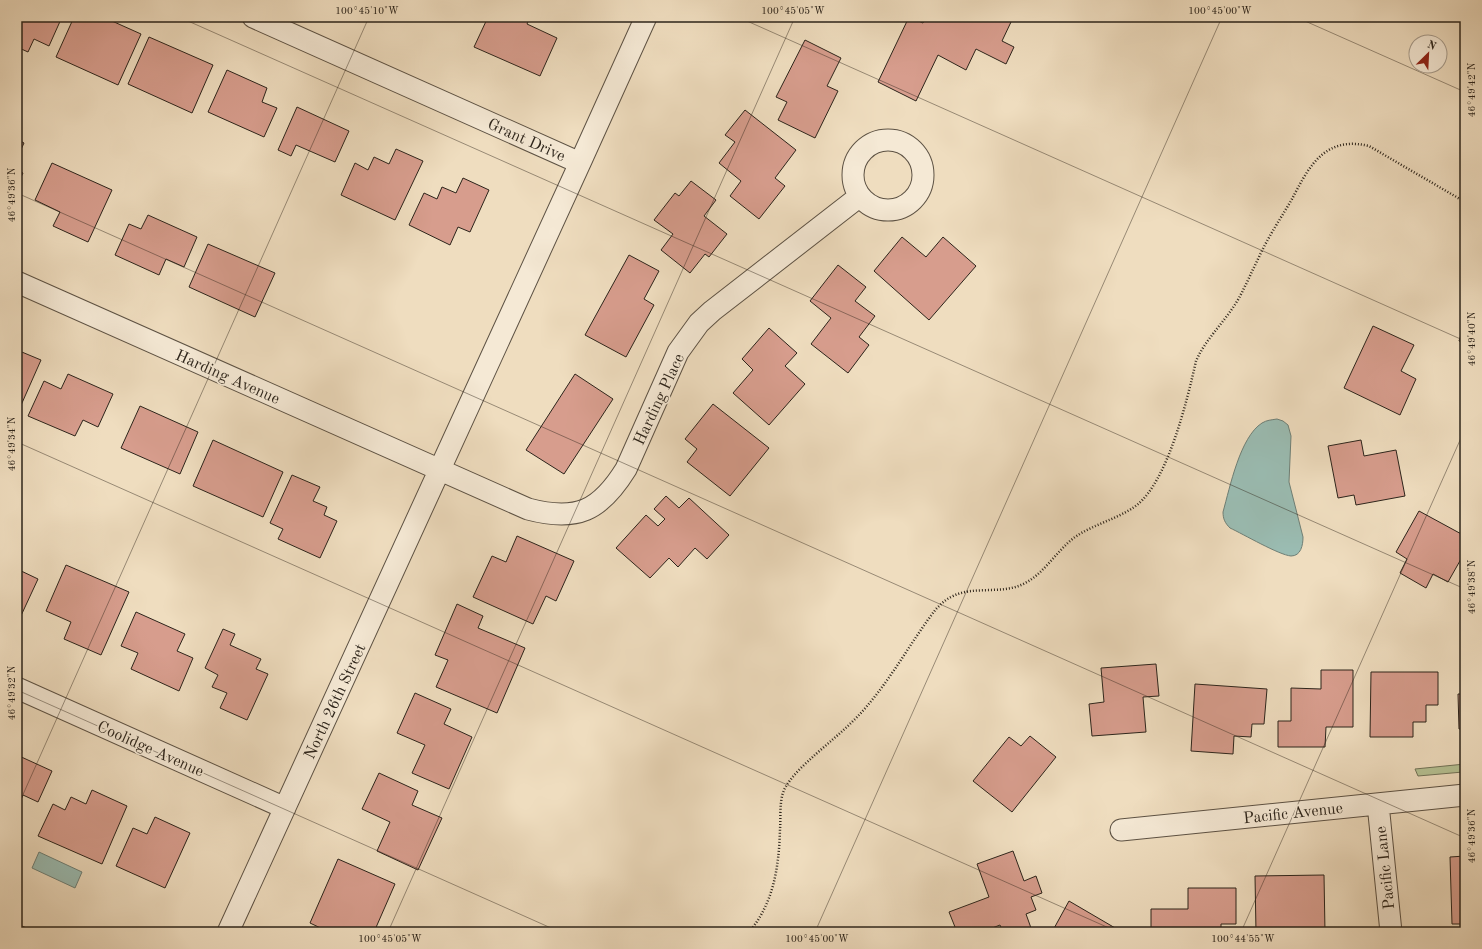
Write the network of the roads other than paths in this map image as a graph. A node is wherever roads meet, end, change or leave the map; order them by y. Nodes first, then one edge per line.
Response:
1 (646, 17) edge
2 (266, 20) edge
3 (580, 163) junction
4 (860, 196) dead end
5 (17, 282) edge
6 (439, 470) junction
7 (17, 688) edge
8 (1465, 795) edge
9 (1378, 804) junction
10 (285, 808) junction
11 (1121, 830) dead end
12 (228, 932) edge
13 (1391, 932) edge

1 - 3 street
2 - 3 street, Grant Drive
3 - 6 street, Grant Drive
4 - 6 street, Harding Place
5 - 6 street, Harding Avenue
6 - 10 street, North 26th Street
7 - 10 street, Coolidge Avenue
8 - 9 street, Pacific Avenue
9 - 11 street, Pacific Avenue
9 - 13 street, Pacific Lane
10 - 12 street, North 26th Street

